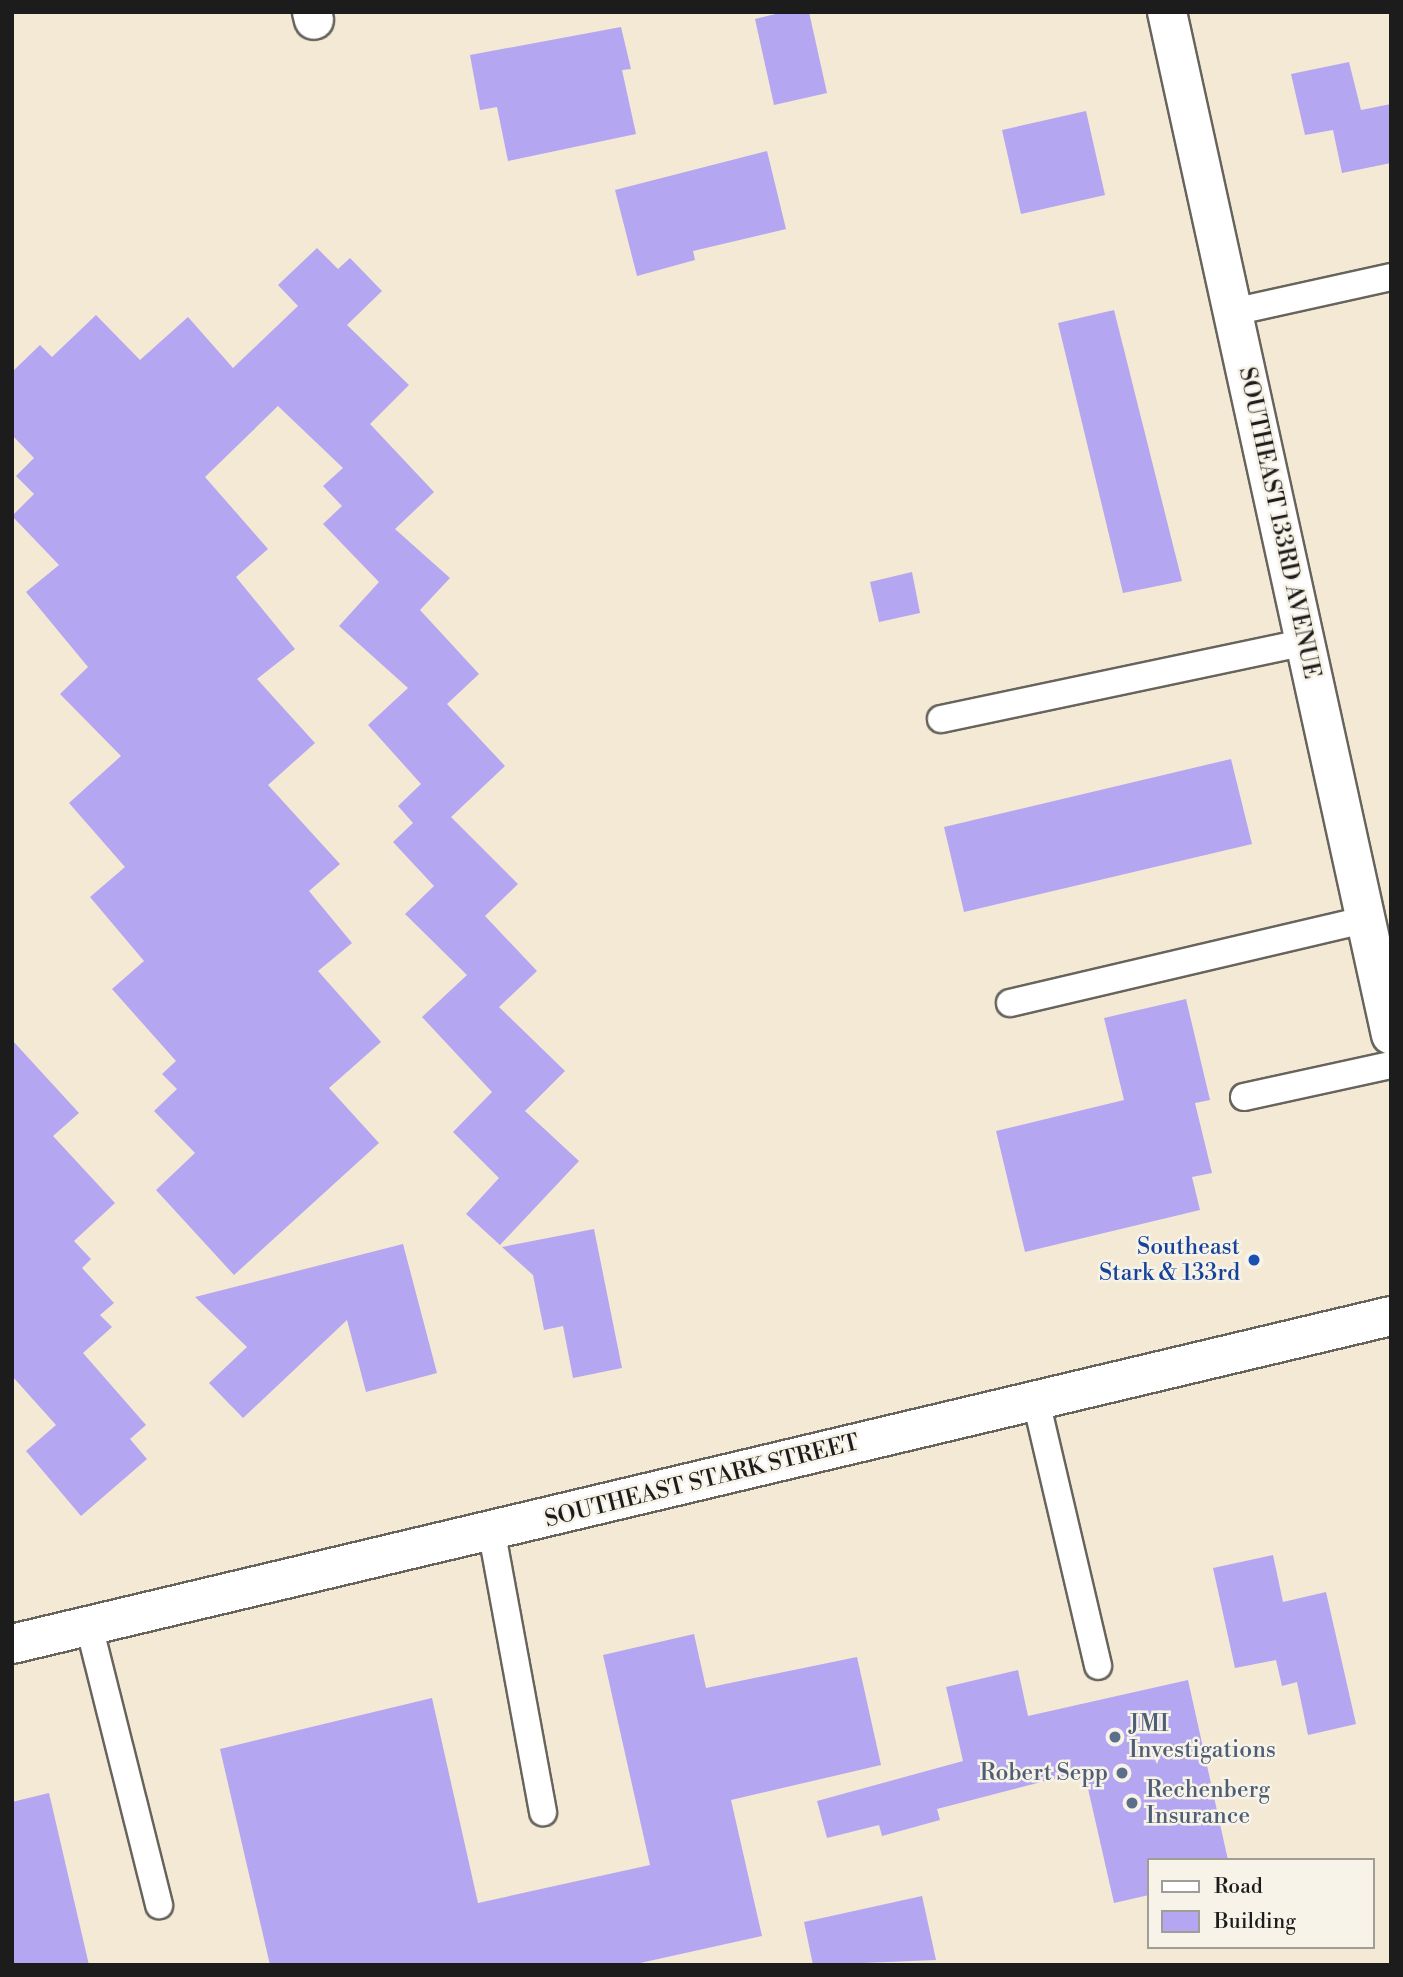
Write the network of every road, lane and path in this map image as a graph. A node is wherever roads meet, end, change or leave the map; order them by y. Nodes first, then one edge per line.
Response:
1 (1167, 12) edge
2 (1391, 276) edge
3 (1233, 312) junction
4 (1305, 642) junction
5 (941, 719) dead end
6 (1364, 920) junction
7 (1010, 1003) dead end
8 (1391, 1034) edge
9 (1391, 1065) edge
10 (1244, 1097) dead end
11 (1391, 1316) edge
12 (1036, 1401) junction
13 (492, 1534) junction
14 (89, 1626) junction
15 (12, 1644) edge
16 (1098, 1666) dead end
17 (543, 1812) dead end
18 (159, 1905) dead end

1 - 3 main road, SOUTHEAST 133RD AVENUE
2 - 3 lane
3 - 4 main road, SOUTHEAST 133RD AVENUE
4 - 5 lane
4 - 6 main road, SOUTHEAST 133RD AVENUE
6 - 7 lane
6 - 8 main road, SOUTHEAST 133RD AVENUE
9 - 10 lane
11 - 12 main road, SOUTHEAST STARK STREET
12 - 13 main road, SOUTHEAST STARK STREET
12 - 16 lane
13 - 14 main road, SOUTHEAST STARK STREET
13 - 17 lane
14 - 15 main road, SOUTHEAST STARK STREET
14 - 18 lane

